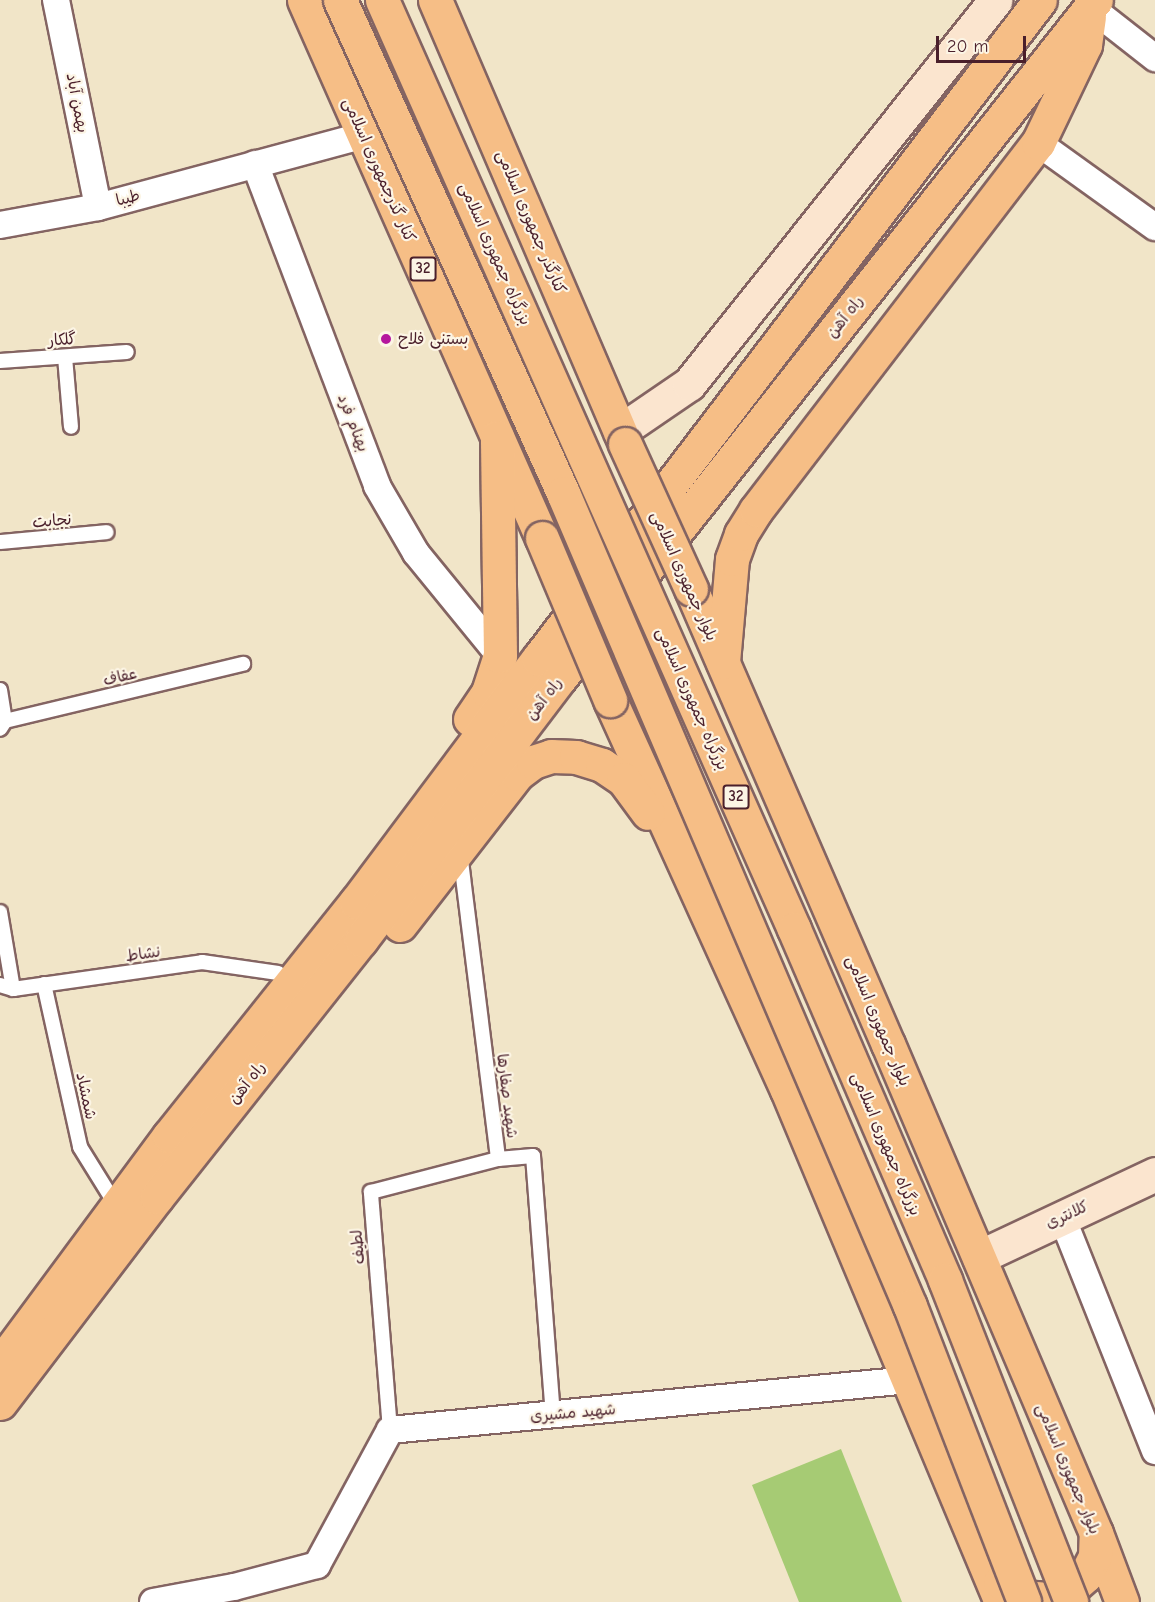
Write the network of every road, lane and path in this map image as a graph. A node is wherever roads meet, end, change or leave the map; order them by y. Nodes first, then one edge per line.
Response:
1 (56, 0) edge
2 (304, 0) edge
3 (340, 0) edge
4 (382, 0) edge
5 (435, 0) edge
6 (995, 0) edge
7 (1040, 0) edge
8 (1093, 4) edge
9 (1155, 57) edge
10 (364, 135) junction
11 (1038, 143) junction
12 (255, 164) junction
13 (98, 207) junction
14 (0, 225) edge
15 (1155, 227) edge
16 (127, 352) dead end
17 (65, 357) junction
18 (0, 362) edge
19 (71, 427) dead end
20 (497, 437) junction
21 (623, 438) junction
22 (107, 532) dead end
23 (0, 542) edge
24 (500, 656) junction
25 (243, 664) dead end
26 (723, 667) junction
27 (0, 690) edge
28 (3, 725) edge
29 (460, 850) junction
30 (696, 888) junction
31 (0, 912) edge
32 (278, 973) junction
33 (44, 984) junction
34 (6, 987) edge
35 (169, 1136) junction
36 (498, 1159) junction
37 (1155, 1174) edge
38 (157, 1197) junction
39 (116, 1206) junction
40 (1062, 1217) junction
41 (979, 1257) junction
42 (0, 1364) edge
43 (909, 1380) junction
44 (0, 1403) edge
45 (553, 1415) junction
46 (390, 1430) junction
47 (1155, 1450) edge
48 (1096, 1533) junction
49 (989, 1569) junction
50 (237, 1595) edge
51 (153, 1602) edge
52 (1001, 1602) edge
53 (1024, 1602) edge
54 (1071, 1602) edge
55 (1122, 1602) edge

1 - 13 street, بهمن آباد
2 - 10 main road, کنار گذرجمهوری اسلامی / 32
3 - 53 main road, 32, bridge
4 - 54 main road, بزرگراه جمهوری اسلامی / 32, bridge
5 - 21 main road, کنارگذر جمهوری اسلامی / 32
6 - 21 main road
7 - 35 main road, راه آهن
8 - 9 street
8 - 11 main road
8 - 38 main road, راه آهن
10 - 12 street, طیبا
10 - 20 main road, کنار گذرجمهوری اسلامی / 32
11 - 15 street
11 - 26 main road
12 - 13 street, طیبا
12 - 24 street, بهنام فرد
13 - 14 street, طیبا
16 - 17 lane, گلکار
17 - 18 lane, گلکار
17 - 19 lane
20 - 24 main road
20 - 30 main road, کنار گذرجمهوری اسلامی / 32, bridge
21 - 26 main road, بلوار جمهوری اسلامی / 32, bridge
22 - 23 lane, نجابت
24 - 32 main road
25 - 28 lane, عفاف
26 - 41 main road, بلوار جمهوری اسلامی / 32
27 - 28 lane
29 - 30 main road
29 - 36 lane, شهید صفارها
29 - 38 main road
30 - 43 main road, 32
31 - 34 lane
32 - 33 lane, نشاط
32 - 35 main road
33 - 34 lane, نشاط
33 - 39 lane, شمشاد
35 - 39 main road, راه آهن
36 - 45 lane, شهید صفارها
36 - 46 lane, لطیف
37 - 40 main road, کلانتری
38 - 44 main road, راه آهن
39 - 42 main road, راه آهن
40 - 41 main road, کلانتری
40 - 47 street
41 - 48 main road, بلوار جمهوری اسلامی / 32
43 - 45 street, شهید مشیری
43 - 49 main road, 32
45 - 46 street, شهید مشیری
46 - 50 street
48 - 49 main road
48 - 55 main road, بلوار جمهوری اسلامی / 32
49 - 52 main road, 32
50 - 51 street

